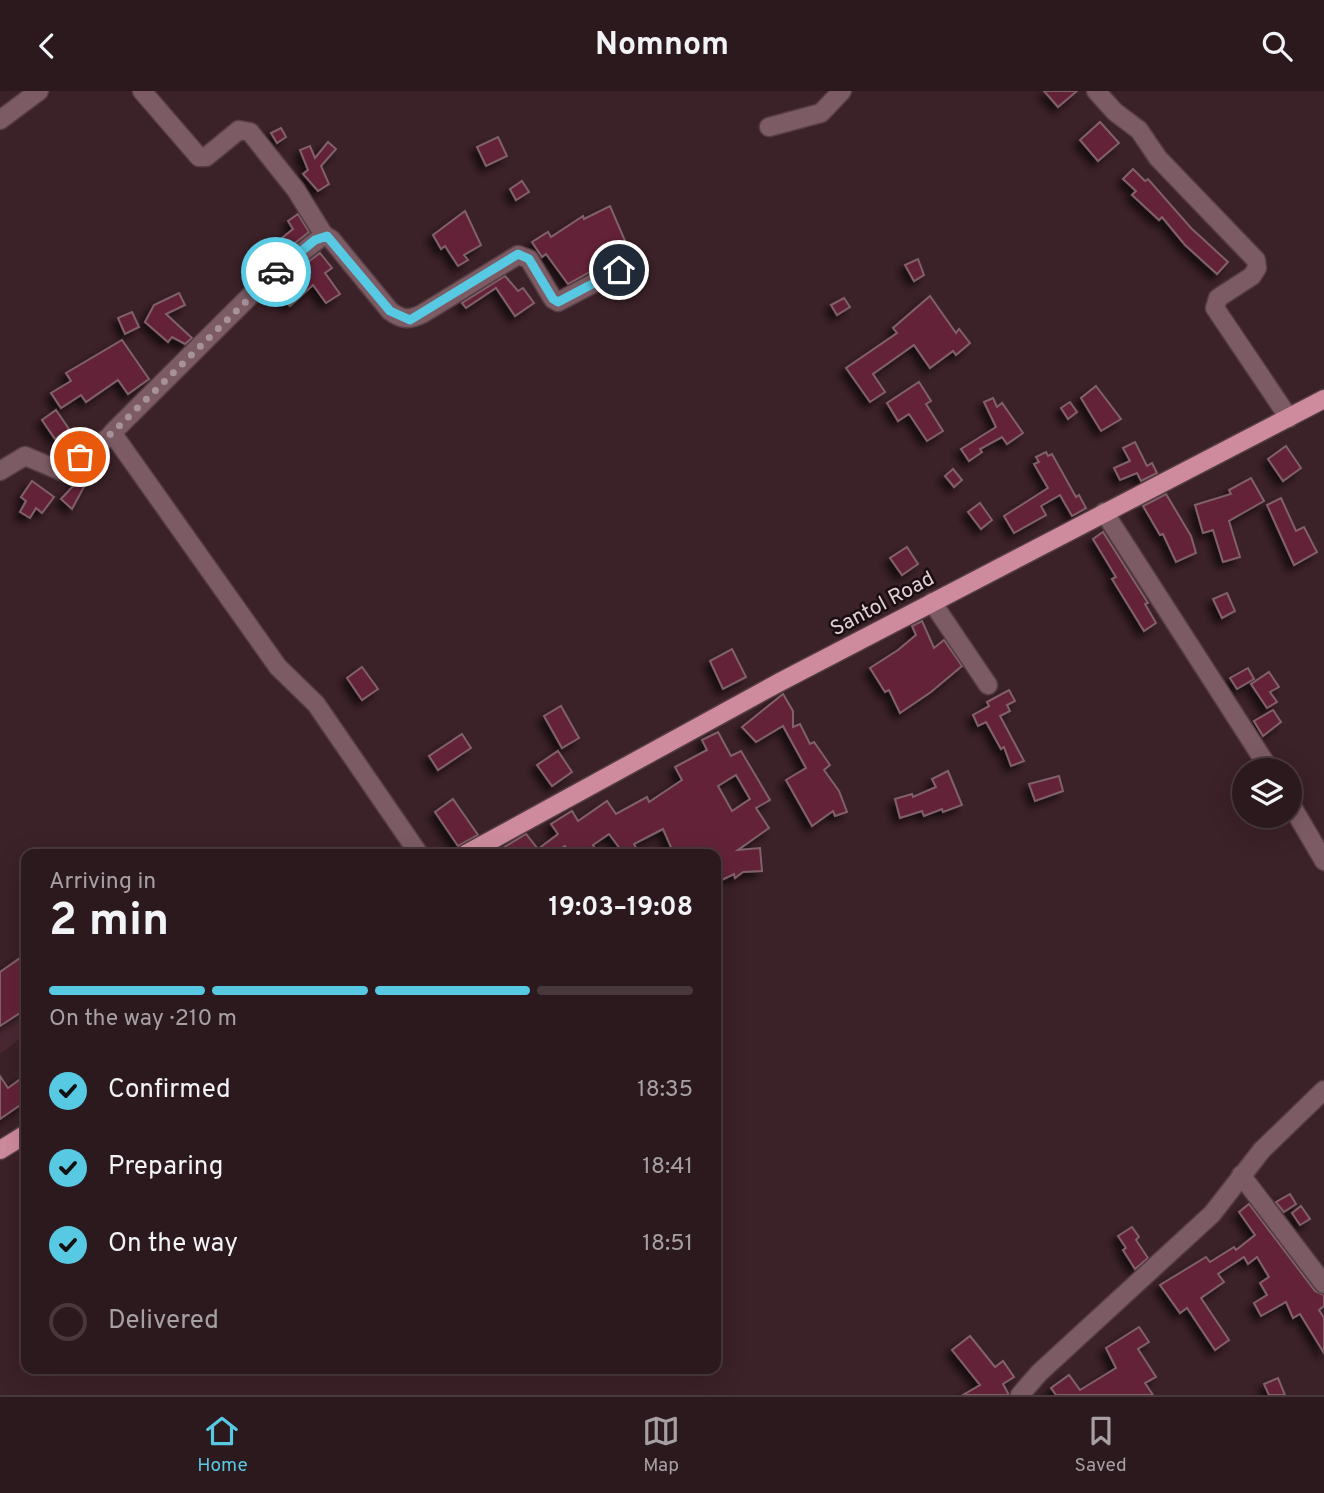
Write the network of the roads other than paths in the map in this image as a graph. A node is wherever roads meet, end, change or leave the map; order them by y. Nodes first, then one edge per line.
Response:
1 (39, 91) edge
2 (142, 91) edge
3 (842, 91) edge
4 (1096, 91) edge
5 (0, 120) edge
6 (769, 127) dead end
7 (324, 235) junction
8 (619, 270) dead end
9 (1324, 399) edge
10 (1289, 418) junction
11 (112, 433) junction
12 (0, 471) edge
13 (1104, 512) junction
14 (932, 602) junction
15 (988, 685) dead end
16 (1263, 758) edge
17 (1302, 823) edge
18 (416, 849) edge
19 (475, 849) edge
20 (1324, 861) edge
21 (1324, 1090) edge
22 (21, 1137) edge
23 (0, 1150) edge
24 (1241, 1175) junction
25 (1324, 1284) edge
26 (1020, 1395) edge

1 - 5 street
2 - 7 street
3 - 6 street
4 - 10 street
7 - 8 street
7 - 11 street
9 - 10 main road, Santol Road
10 - 13 main road, Santol Road
11 - 12 street
11 - 18 street
13 - 14 main road, Santol Road
13 - 16 street
14 - 15 street
14 - 19 main road, Santol Road
17 - 20 street
21 - 24 street
22 - 23 main road
24 - 25 street
24 - 26 street

